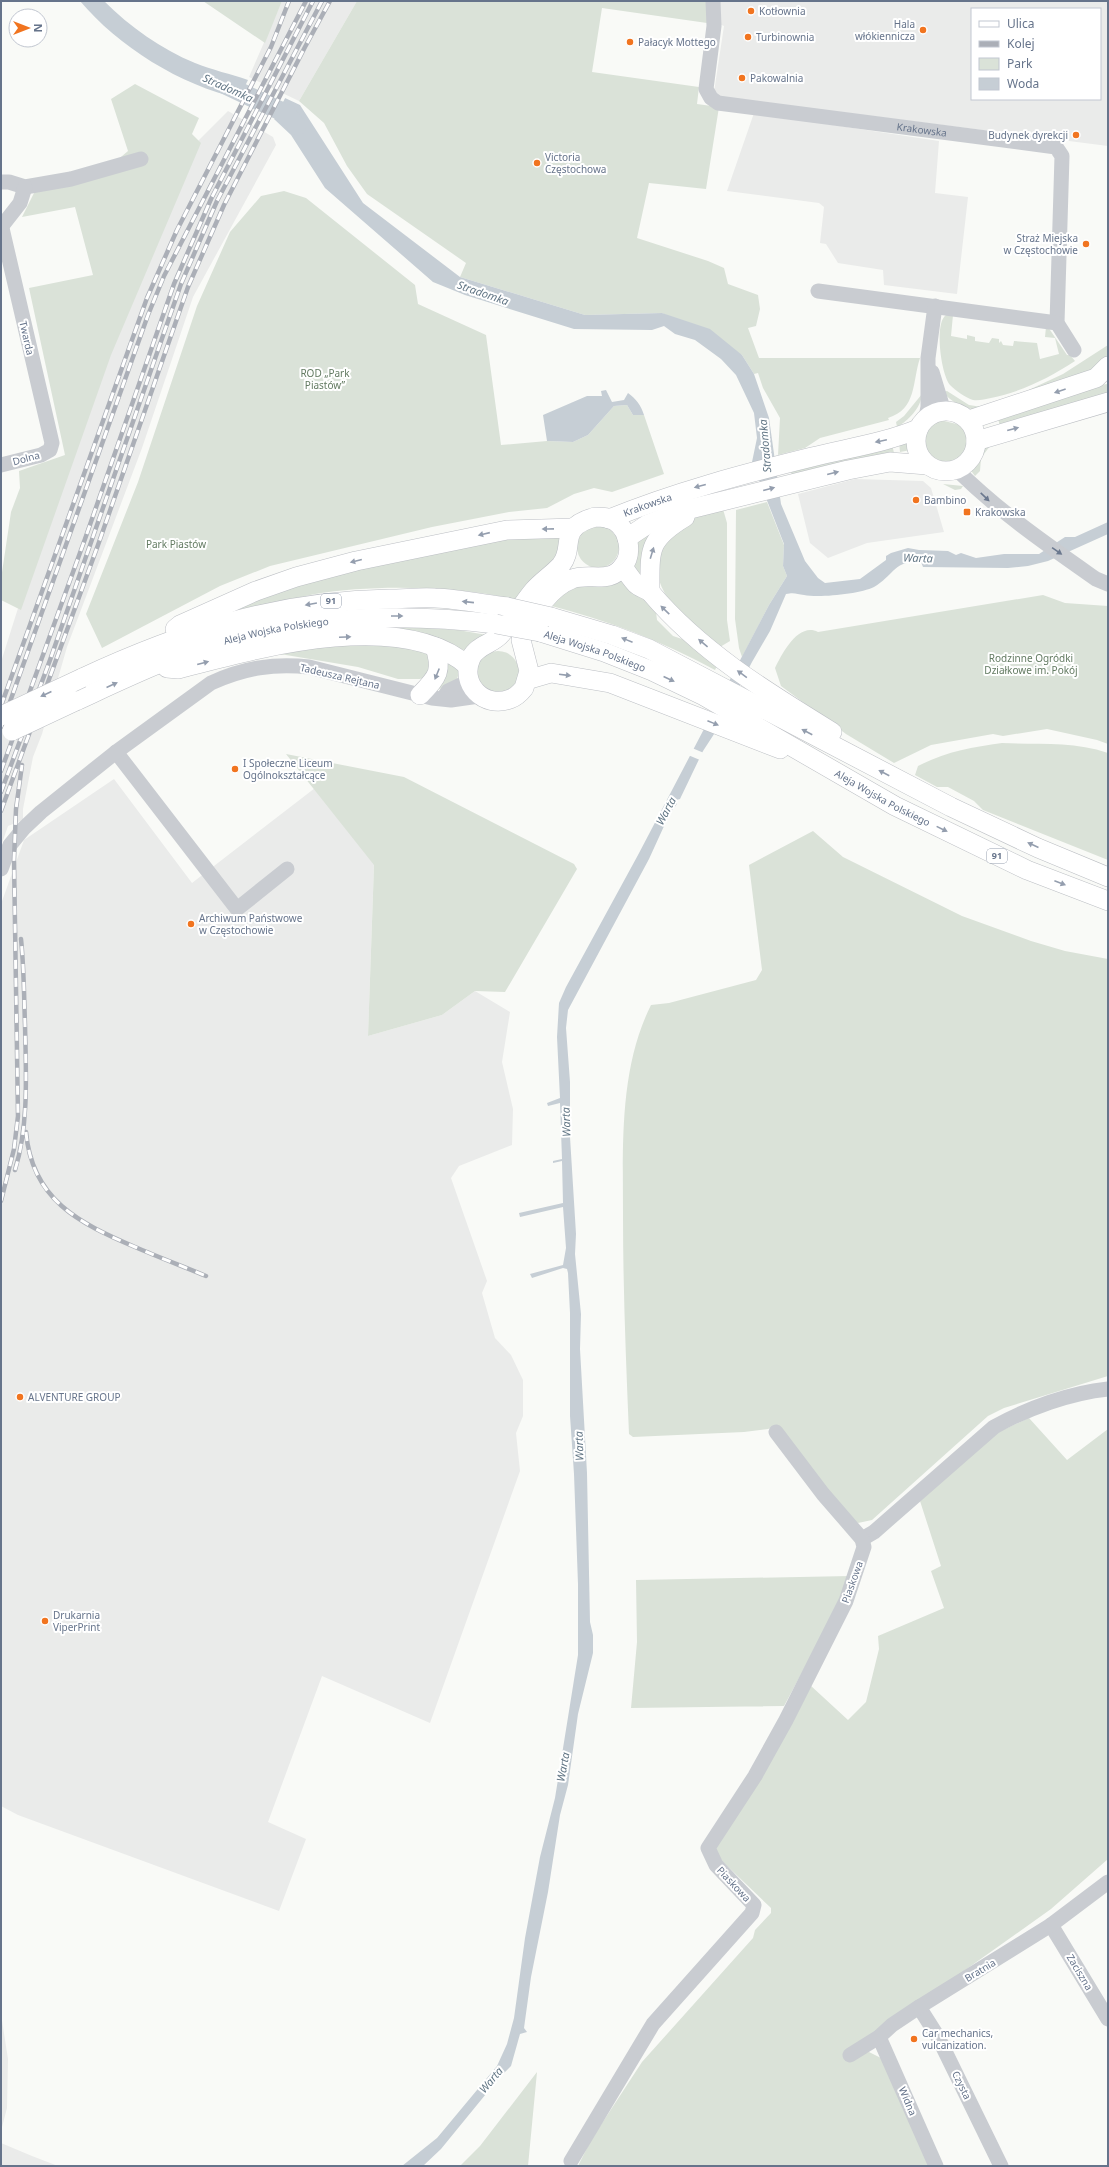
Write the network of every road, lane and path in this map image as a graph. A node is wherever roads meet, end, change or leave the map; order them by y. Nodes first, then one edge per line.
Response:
1 (713, 1) edge
2 (141, 159) dead end
3 (1, 182) edge
4 (25, 187) junction
5 (1, 225) edge
6 (818, 291) dead end
7 (935, 306) junction
8 (1057, 323) junction
9 (1074, 350) dead end
10 (928, 358) junction
11 (1104, 375) edge
12 (1107, 403) edge
13 (946, 410) junction
14 (969, 420) junction
15 (922, 423) junction
16 (976, 441) junction
17 (50, 450) joint
18 (1, 465) edge
19 (927, 465) junction
20 (957, 470) junction
21 (699, 508) junction
22 (609, 519) junction
23 (574, 528) junction
24 (627, 538) junction
25 (623, 567) junction
26 (1102, 581) edge
27 (650, 592) junction
28 (160, 644) junction
29 (436, 647) junction
30 (151, 667) junction
31 (528, 680) junction
32 (472, 681) junction
33 (708, 688) junction
34 (420, 696) junction
35 (746, 710) junction
36 (1, 716) edge
37 (1, 736) edge
38 (116, 752) junction
39 (1, 869) edge
40 (287, 869) dead end
41 (1108, 877) edge
42 (1108, 902) edge
43 (1108, 1389) edge
44 (776, 1432) dead end
45 (862, 1539) junction
46 (1108, 1882) edge
47 (1051, 1924) junction
48 (919, 2007) junction
49 (1108, 2019) edge
50 (880, 2037) junction
51 (850, 2055) dead end
52 (571, 2161) dead end
53 (936, 2166) edge
54 (1001, 2166) edge

1 - 8 street, Krakowska
2 - 4 street
3 - 4 street
4 - 5 street, Twarda
5 - 17 street, Twarda
6 - 7 street
7 - 8 street
7 - 10 street
8 - 9 street
10 - 13 street
10 - 15 street
11 -> 14 main road
16 -> 12 main road
13 - 14 main road
13 - 15 main road
14 - 16 main road
15 - 19 main road
15 -> 22 main road, Krakowska
16 - 20 main road
17 - 18 street, Dolna
19 - 20 main road
21 -> 19 main road, Krakowska
20 -> 26 street
21 - 24 main road, Krakowska
27 -> 21 main road
22 - 23 main road
22 - 24 main road
23 -> 28 main road
23 - 32 main road
24 - 25 main road
25 - 27 main road
25 - 31 main road
35 -> 27 main road
33 -> 28 main road, Aleja Wojska Polskiego / 91, bridge
28 -> 36 main road, Aleja Wojska Polskiego / 91, bridge
30 -> 29 main road
29 - 32 main road
29 -> 34 main road
30 -> 33 main road, Aleja Wojska Polskiego / 91, bridge
37 -> 30 main road, Aleja Wojska Polskiego / 91, bridge
31 - 32 main road
31 -> 35 main road
32 - 34 street, Tadeusza Rejtana
33 - 35 main road, Aleja Wojska Polskiego / 91
34 - 38 street, Tadeusza Rejtana
41 -> 35 main road, Aleja Wojska Polskiego / 91
35 -> 42 main road, Aleja Wojska Polskiego / 91
38 - 39 street, Tadeusza Rejtana
38 - 40 street
43 - 45 street
44 - 45 street
45 - 52 street, Piaskowa
46 - 47 street, Bratnia
47 - 48 street, Bratnia
47 - 49 street, Zaciszna
48 - 50 street, Bratnia
48 - 54 street, Czysta
50 - 51 street, Bratnia
50 - 53 street, Widna

